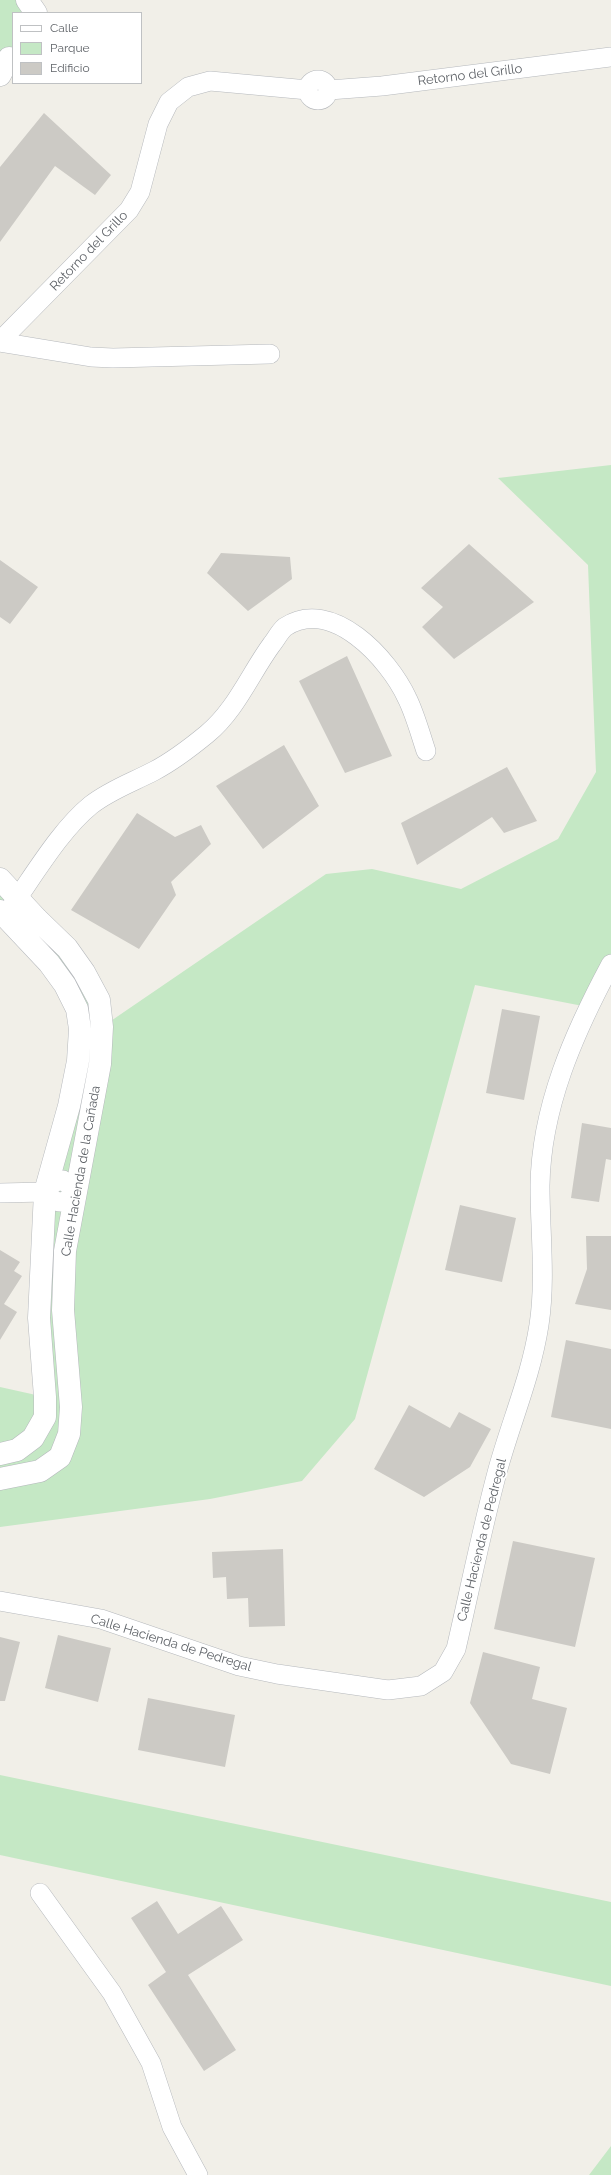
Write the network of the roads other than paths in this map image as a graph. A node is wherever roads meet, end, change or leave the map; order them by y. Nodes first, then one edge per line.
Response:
1 (611, 57) edge
2 (0, 341) edge
3 (270, 354) dead end
4 (426, 751) dead end
5 (0, 879) edge
6 (18, 898) junction
7 (3, 914) edge
8 (611, 964) edge
9 (76, 1191) junction
10 (45, 1192) junction
11 (0, 1193) edge
12 (0, 1454) edge
13 (0, 1479) edge
14 (0, 1600) edge
15 (40, 1893) dead end
16 (198, 2175) edge

1 - 2 street, Retorno del Grillo
2 - 3 street, Retorno del Grillo
4 - 6 street
5 - 6 street, Calle Hacienda de la Cañada
6 - 7 street
6 - 9 street, Calle Hacienda de la Cañada
7 - 10 street, Calle Hacienda de la Cañada
8 - 14 street, Calle Hacienda de Pedregal
9 - 10 street
9 - 13 street, Calle Hacienda de la Cañada
10 - 11 street
10 - 12 street, Calle Hacienda de la Cañada
15 - 16 street

